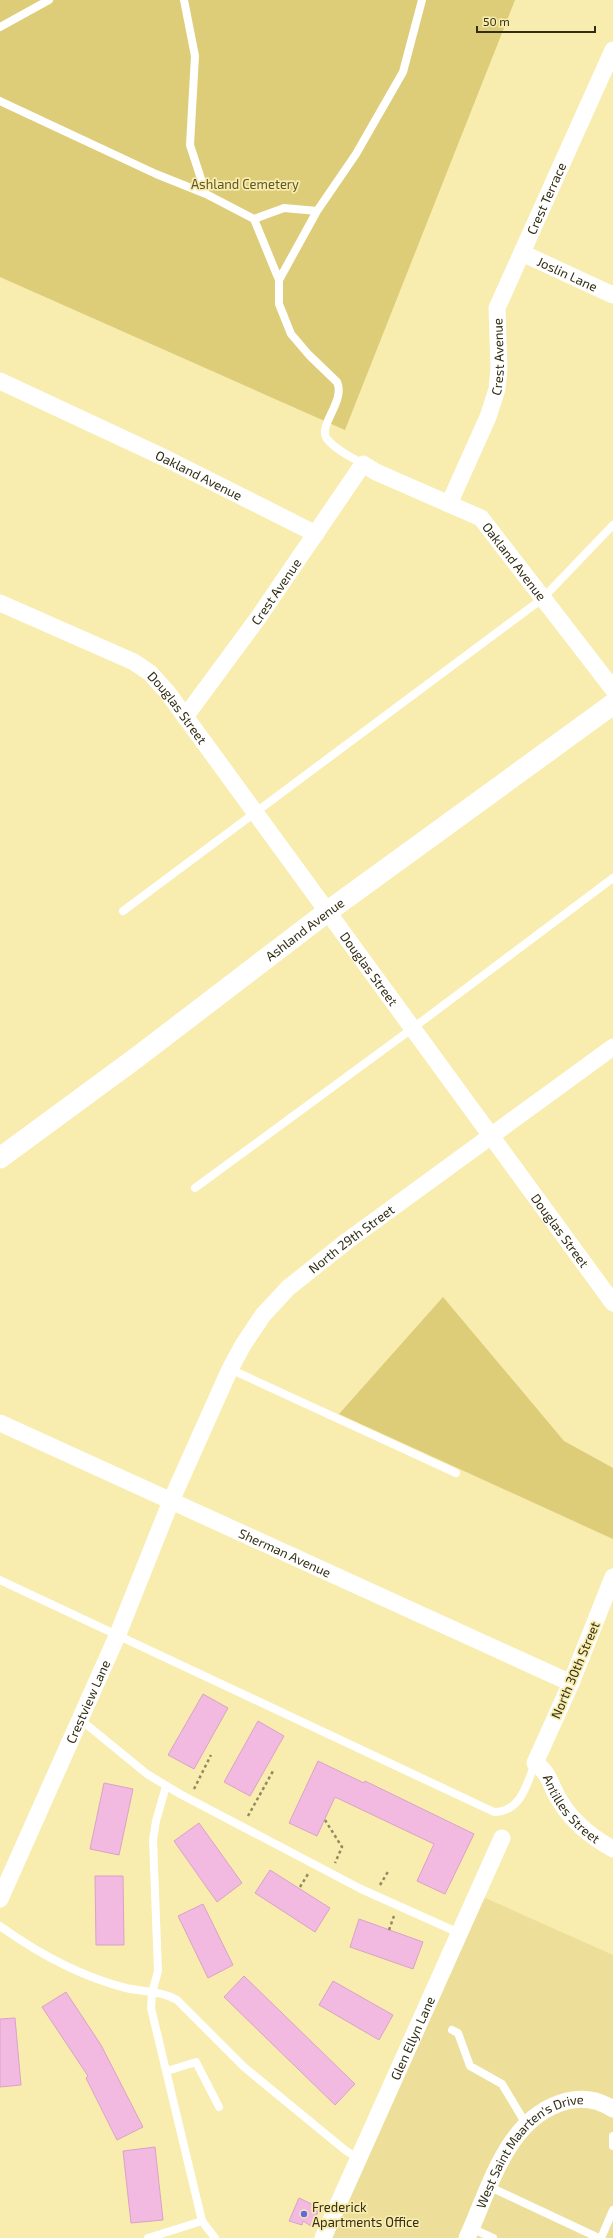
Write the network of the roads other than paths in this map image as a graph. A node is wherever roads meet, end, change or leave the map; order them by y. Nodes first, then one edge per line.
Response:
1 (49, 0) edge
2 (184, 0) edge
3 (422, 0) edge
4 (0, 27) edge
5 (613, 50) edge
6 (0, 101) edge
7 (206, 194) junction
8 (317, 211) junction
9 (254, 219) junction
10 (522, 253) junction
11 (279, 280) junction
12 (613, 295) edge
13 (0, 381) edge
14 (363, 464) junction
15 (449, 504) junction
16 (613, 525) edge
17 (316, 534) junction
18 (542, 599) junction
19 (0, 603) edge
20 (613, 689) edge
21 (613, 704) edge
22 (185, 717) junction
23 (256, 814) junction
24 (613, 878) edge
25 (123, 911) dead end
26 (327, 912) junction
27 (413, 1028) junction
28 (613, 1047) edge
29 (491, 1136) junction
30 (0, 1158) edge
31 (195, 1188) dead end
32 (613, 1304) edge
33 (230, 1370) junction
34 (0, 1423) edge
35 (456, 1473) dead end
36 (171, 1501) junction
37 (613, 1577) edge
38 (0, 1580) edge
39 (118, 1634) junction
40 (571, 1683) junction
41 (81, 1720) junction
42 (536, 1763) junction
43 (166, 1786) junction
44 (502, 1838) dead end
45 (613, 1849) edge
46 (0, 1899) edge
47 (0, 1926) edge
48 (459, 1933) junction
49 (152, 1993) junction
50 (452, 2030) dead end
51 (167, 2071) junction
52 (219, 2107) dead end
53 (613, 2109) edge
54 (526, 2124) junction
55 (613, 2136) edge
56 (613, 2146) edge
57 (359, 2159) junction
58 (490, 2187) junction
59 (613, 2210) edge
60 (202, 2221) junction
61 (469, 2233) edge
62 (148, 2238) edge
63 (215, 2238) edge
64 (323, 2238) edge
65 (493, 2238) edge
66 (600, 2238) edge

1 - 4 lane
2 - 7 lane
3 - 8 lane
5 - 10 street, Crest Terrace
6 - 7 lane
7 - 9 lane
8 - 9 lane
8 - 11 lane
9 - 11 lane
10 - 12 street, Joslin Lane
10 - 15 street, Crest Avenue
11 - 14 lane
13 - 17 street, Oakland Avenue
14 - 15 street, Oakland Avenue
14 - 17 street, Crest Avenue
15 - 18 street, Oakland Avenue
16 - 18 lane
17 - 22 street, Crest Avenue
18 - 20 street, Oakland Avenue
18 - 23 lane
19 - 22 street, Douglas Street
21 - 26 street, Ashland Avenue
22 - 23 street, Douglas Street
23 - 25 lane
23 - 26 street, Douglas Street
24 - 27 lane
26 - 27 street, Douglas Street
26 - 30 street, Ashland Avenue
27 - 29 street, Douglas Street
27 - 31 lane
28 - 29 street, North 29th Street
29 - 32 street, Douglas Street
29 - 33 street, North 29th Street
33 - 35 lane
33 - 36 street, North 29th Street
34 - 36 street, Sherman Avenue
36 - 39 street, Crestview Lane
36 - 40 street, Sherman Avenue
37 - 40 street, North 30th Street
38 - 39 lane
39 - 41 street, Crestview Lane
39 - 42 lane
40 - 42 street, North 30th Street
41 - 43 lane
41 - 46 street, Crestview Lane
42 - 45 street, Antilles Street
43 - 48 lane
43 - 49 lane
44 - 48 street, Glen Ellyn Lane
47 - 49 lane
48 - 57 street, Glen Ellyn Lane
49 - 51 lane
49 - 57 lane
50 - 54 lane
51 - 52 lane
51 - 60 lane
53 - 54 street, West Saint Maarten's Drive
54 - 58 street, West Saint Maarten's Drive
55 - 56 lane
57 - 64 street, Glen Ellyn Lane
58 - 61 street, West Saint Maarten's Drive
58 - 66 lane
59 - 66 lane
60 - 62 lane
60 - 63 lane
61 - 65 lane

